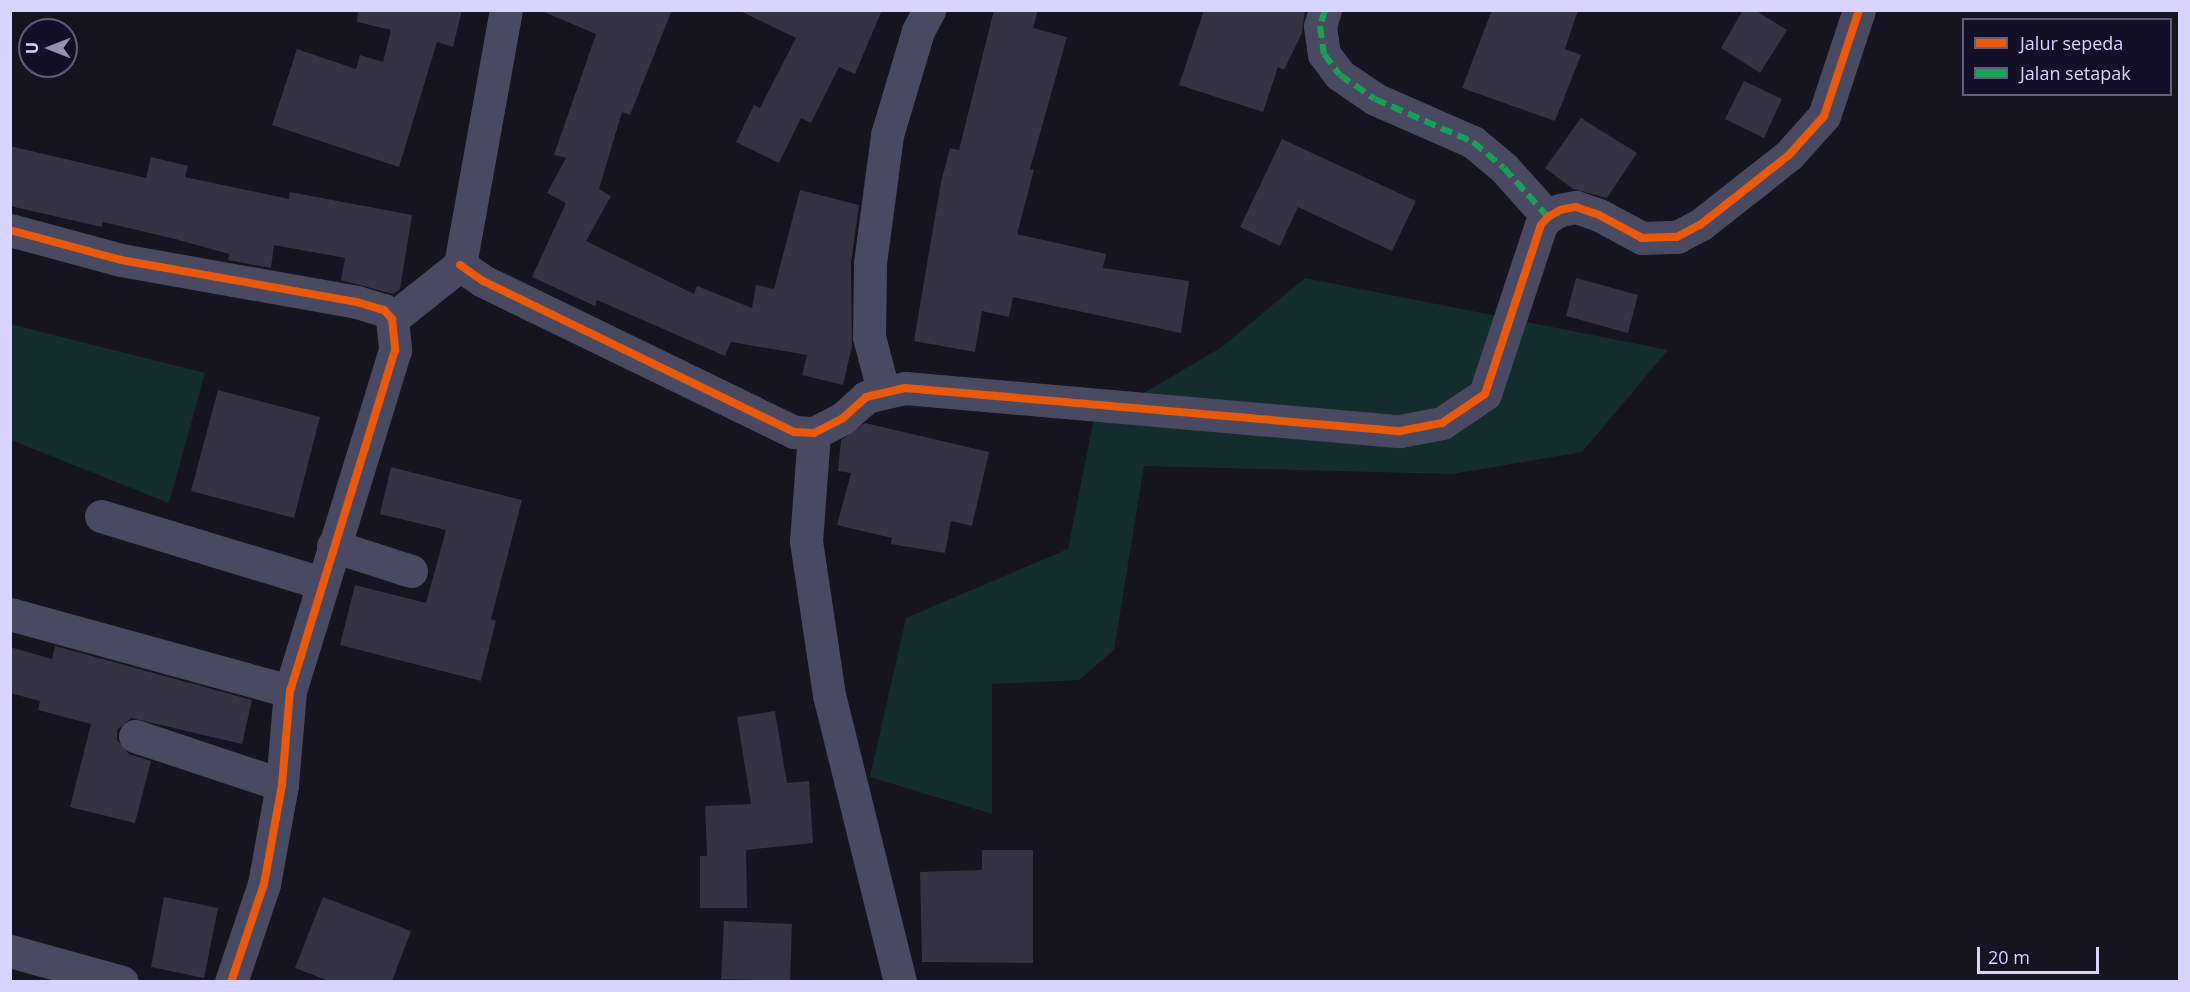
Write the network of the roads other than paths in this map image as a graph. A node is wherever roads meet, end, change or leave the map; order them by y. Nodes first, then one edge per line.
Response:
1 (506, 10) edge
2 (929, 10) edge
3 (1325, 10) edge
4 (1859, 10) edge
5 (1548, 217) junction
6 (10, 230) edge
7 (460, 265) junction
8 (392, 319) junction
9 (883, 390) junction
10 (814, 433) junction
11 (101, 516) dead end
12 (333, 546) junction
13 (411, 571) dead end
14 (321, 583) junction
15 (10, 614) edge
16 (290, 691) junction
17 (135, 736) dead end
18 (282, 785) junction
19 (10, 951) edge
20 (122, 981) edge
21 (231, 981) edge
22 (900, 981) edge

1 - 7 street
2 - 9 street
3 - 5 street
4 - 5 street
5 - 9 street
6 - 8 street
7 - 8 street
7 - 10 street
8 - 12 street
9 - 10 street
10 - 22 street
11 - 14 street
12 - 13 street
12 - 14 street
14 - 16 street
15 - 16 street
16 - 18 street
17 - 18 street
18 - 21 street
19 - 20 street

